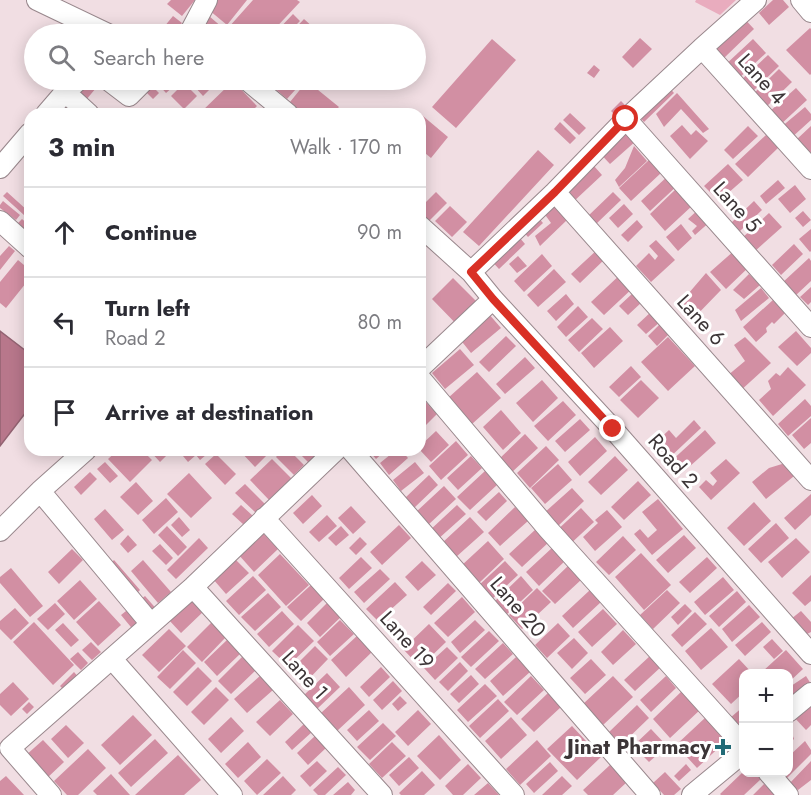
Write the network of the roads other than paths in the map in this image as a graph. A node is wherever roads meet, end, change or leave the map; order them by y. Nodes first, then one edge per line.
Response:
1 (37, 0) edge
2 (207, 0) edge
3 (756, 0) edge
4 (801, 0) edge
5 (811, 12) edge
6 (87, 24) edge
7 (196, 24) edge
8 (702, 48) junction
9 (68, 90) edge
10 (74, 90) edge
11 (121, 90) edge
12 (135, 90) edge
13 (259, 90) edge
14 (52, 108) edge
15 (85, 108) edge
16 (281, 108) edge
17 (626, 119) junction
18 (24, 140) edge
19 (0, 168) edge
20 (811, 169) edge
21 (555, 192) junction
22 (0, 222) edge
23 (426, 231) edge
24 (24, 243) edge
25 (471, 272) junction
26 (493, 299) junction
27 (811, 327) edge
28 (426, 363) edge
29 (426, 385) edge
30 (79, 456) edge
31 (330, 456) edge
32 (356, 456) edge
33 (811, 480) edge
34 (40, 490) junction
35 (264, 518) junction
36 (0, 531) edge
37 (193, 587) junction
38 (152, 624) junction
39 (811, 654) edge
40 (112, 659) junction
41 (811, 693) edge
42 (793, 709) edge
43 (739, 740) edge
44 (5, 753) edge
45 (739, 756) edge
46 (772, 777) edge
47 (639, 791) edge
48 (51, 795) edge
49 (232, 795) edge
50 (382, 795) edge
51 (514, 795) edge
52 (692, 795) edge
53 (788, 795) edge

1 - 6 street
2 - 7 street
3 - 8 street
4 - 5 street
8 - 17 street
8 - 20 street, Lane 4
9 - 14 street
10 - 15 street
11 - 12 street
13 - 16 street
17 - 21 street
17 - 27 street, Lane 5
18 - 19 street
21 - 25 street
21 - 33 street, Lane 6
22 - 24 street
23 - 25 street, Road 2
25 - 26 street, Road 2
26 - 28 street
26 - 39 street, Road 2
29 - 43 street
30 - 34 street
31 - 35 street
32 - 47 street, Lane 20
34 - 36 street
34 - 38 street
35 - 37 street
35 - 51 street, Lane 19
37 - 38 street
37 - 50 street, Lane 1
38 - 40 street
40 - 44 street
40 - 49 street
41 - 42 street
44 - 48 street
45 - 52 street
46 - 53 street

